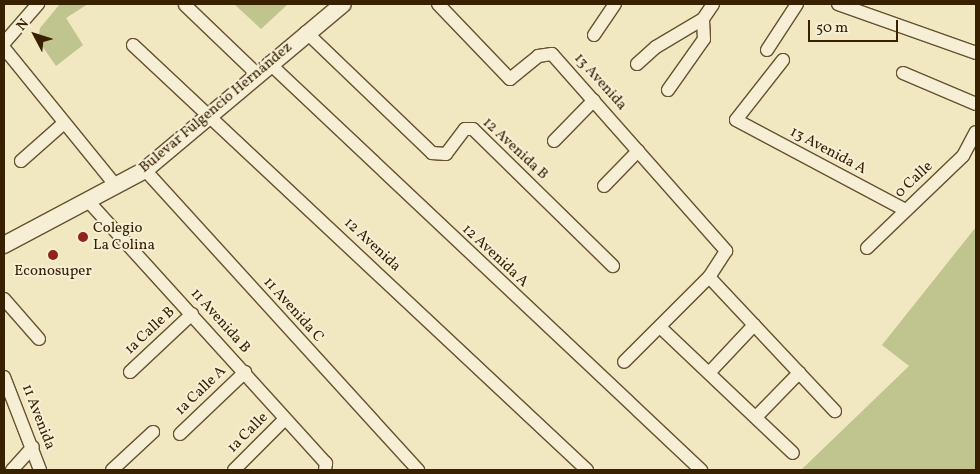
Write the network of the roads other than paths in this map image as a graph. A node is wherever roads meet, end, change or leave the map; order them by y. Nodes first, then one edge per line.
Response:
1 (38, 4) edge
2 (343, 4) edge
3 (438, 4) edge
4 (615, 4) edge
5 (713, 4) edge
6 (797, 4) edge
7 (838, 4) edge
8 (185, 5) dead end
9 (703, 19) junction
10 (306, 32) junction
11 (594, 35) dead end
12 (4, 43) edge
13 (133, 45) dead end
14 (4, 48) edge
15 (767, 50) dead end
16 (976, 54) edge
17 (783, 60) dead end
18 (269, 63) junction
19 (637, 64) dead end
20 (903, 73) dead end
21 (257, 74) junction
22 (668, 90) dead end
23 (594, 100) junction
24 (976, 104) edge
25 (209, 114) junction
26 (64, 123) junction
27 (976, 132) edge
28 (554, 141) dead end
29 (638, 150) junction
30 (21, 162) dead end
31 (145, 170) junction
32 (604, 186) dead end
33 (116, 187) junction
34 (89, 202) junction
35 (905, 210) junction
36 (4, 245) edge
37 (867, 248) dead end
38 (613, 266) dead end
39 (709, 277) junction
40 (4, 299) edge
41 (192, 314) junction
42 (754, 324) junction
43 (660, 327) junction
44 (39, 339) dead end
45 (624, 362) dead end
46 (130, 372) dead end
47 (245, 372) junction
48 (709, 373) junction
49 (799, 373) junction
50 (4, 377) edge
51 (835, 411) dead end
52 (756, 417) junction
53 (285, 419) junction
54 (153, 432) dead end
55 (180, 434) dead end
56 (33, 447) junction
57 (793, 452) dead end
58 (326, 467) edge
59 (12, 470) edge
60 (40, 470) edge
61 (112, 470) edge
62 (234, 470) edge
63 (418, 470) edge
64 (587, 470) edge
65 (700, 470) edge

1 - 12 street
2 - 10 street, Bulevar Fulgencio Hernández
3 - 23 street, 13 Avenida
4 - 11 street
5 - 9 street
6 - 15 street
7 - 16 street
8 - 21 street
9 - 19 street
9 - 22 street
10 - 18 street, Bulevar Fulgencio Hernández
10 - 38 street, 12 Avenida B
13 - 25 street, 12 Avenida
14 - 26 street
17 - 35 street, 13 Avenida A
18 - 21 street, Bulevar Fulgencio Hernández
18 - 65 street, 12 Avenida A
20 - 24 street
21 - 25 street, Bulevar Fulgencio Hernández
23 - 28 street
23 - 29 street, 13 Avenida
25 - 31 street, Bulevar Fulgencio Hernández
25 - 64 street, 12 Avenida
26 - 30 street
26 - 33 street
27 - 35 street, 0 Calle
29 - 32 street
29 - 39 street, 13 Avenida
31 - 33 street, Bulevar Fulgencio Hernández
31 - 63 street, 11 Avenida C
33 - 34 street, Bulevar Fulgencio Hernández
34 - 36 street, Bulevar Fulgencio Hernández
34 - 41 street, 11 Avenida B
35 - 37 street, 0 Calle
39 - 42 street
39 - 43 street
40 - 44 street
41 - 46 street, 1a Calle B
41 - 47 street, 11 Avenida B
42 - 48 street
42 - 49 street
43 - 45 street
43 - 48 street
47 - 53 street, 11 Avenida B
47 - 55 street, 1a Calle A
48 - 52 street
49 - 51 street
49 - 52 street
50 - 56 street, 11 Avenida
52 - 57 street
53 - 58 street, 11 Avenida B
53 - 62 street, 1a Calle
54 - 61 street
56 - 59 street
56 - 60 street, 11 Avenida

